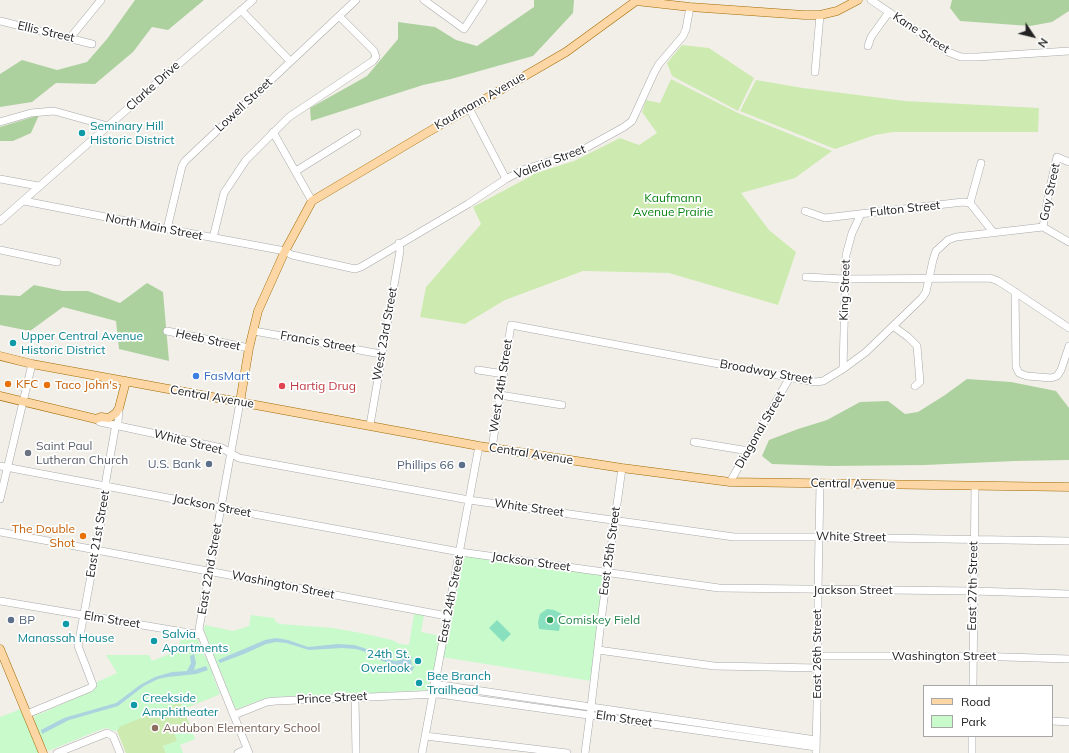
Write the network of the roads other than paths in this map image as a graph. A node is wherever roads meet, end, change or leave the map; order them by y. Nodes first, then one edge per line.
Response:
1 (101, 0) edge
2 (253, 0) edge
3 (356, 0) edge
4 (424, 0) edge
5 (484, 0) edge
6 (636, 0) edge
7 (858, 0) edge
8 (871, 0) edge
9 (690, 7) junction
10 (241, 10) junction
11 (889, 12) junction
12 (820, 15) junction
13 (339, 16) junction
14 (0, 21) edge
15 (70, 38) junction
16 (92, 44) dead end
17 (868, 46) dead end
18 (1069, 51) edge
19 (290, 61) junction
20 (815, 72) dead end
21 (469, 108) junction
22 (0, 122) edge
23 (108, 126) junction
24 (272, 132) junction
25 (357, 133) dead end
26 (1069, 162) edge
27 (981, 163) dead end
28 (296, 171) junction
29 (0, 178) edge
30 (506, 179) junction
31 (38, 186) junction
32 (24, 201) junction
33 (312, 201) junction
34 (970, 203) junction
35 (805, 211) dead end
36 (861, 214) junction
37 (0, 221) edge
38 (1043, 227) junction
39 (167, 229) junction
40 (993, 232) junction
41 (213, 238) junction
42 (1069, 242) edge
43 (399, 243) junction
44 (0, 250) edge
45 (285, 251) junction
46 (57, 262) dead end
47 (806, 277) dead end
48 (844, 279) junction
49 (929, 279) junction
50 (1015, 292) junction
51 (511, 325) joint
52 (893, 326) junction
53 (1069, 328) edge
54 (254, 331) junction
55 (167, 332) dead end
56 (1069, 346) edge
57 (249, 348) junction
58 (382, 354) junction
59 (0, 356) edge
60 (32, 364) junction
61 (843, 369) junction
62 (478, 370) dead end
63 (504, 374) junction
64 (790, 377) junction
65 (126, 381) junction
66 (915, 386) dead end
67 (0, 396) edge
68 (500, 396) junction
69 (23, 402) junction
70 (240, 402) junction
71 (562, 405) dead end
72 (120, 408) junction
73 (96, 419) junction
74 (370, 425) junction
75 (117, 426) junction
76 (694, 442) dead end
77 (479, 446) junction
78 (492, 448) junction
79 (748, 451) junction
80 (231, 454) junction
81 (4, 466) edge
82 (622, 468) junction
83 (730, 482) junction
84 (820, 484) junction
85 (975, 486) junction
86 (106, 487) junction
87 (1069, 487) edge
88 (0, 500) edge
89 (469, 500) junction
90 (221, 508) junction
91 (615, 521) junction
92 (0, 532) edge
93 (818, 536) junction
94 (974, 539) junction
95 (1069, 541) edge
96 (96, 550) junction
97 (460, 552) junction
98 (210, 572) junction
99 (607, 573) junction
100 (818, 590) junction
101 (973, 591) junction
102 (1069, 594) edge
103 (0, 601) edge
104 (84, 615) junction
105 (447, 616) junction
106 (201, 635) junction
107 (0, 649) edge
108 (598, 650) junction
109 (818, 656) junction
110 (973, 656) junction
111 (1069, 659) edge
112 (818, 668) junction
113 (434, 684) junction
114 (973, 685) edge
115 (433, 693) junction
116 (355, 697) junction
117 (591, 711) junction
118 (27, 714) junction
119 (234, 715) junction
120 (1053, 721) edge
121 (1069, 722) edge
122 (425, 736) junction
123 (972, 737) edge
124 (816, 747) edge
125 (248, 751) edge
126 (972, 752) edge
127 (43, 753) edge
128 (57, 753) edge
129 (120, 753) edge
130 (238, 753) edge
131 (356, 753) edge
132 (422, 753) edge
133 (567, 753) edge
134 (584, 753) edge

1 - 15 street
2 - 10 street, Clarke Drive
3 - 13 street, Lowell Street
4 - 5 street
6 - 9 main road, Kaufmann Avenue
6 - 21 main road, Kaufmann Avenue
7 - 12 main road, Kaufmann Avenue
8 - 11 street, Kane Street
9 - 12 main road, Kaufmann Avenue
9 - 30 street, Valeria Street
10 - 19 street
10 - 23 street, Clarke Drive
11 - 17 street
11 - 18 street, Kane Street
12 - 20 street
13 - 19 street, Lowell Street
13 - 24 street
14 - 15 street, Ellis Street
15 - 16 street, Ellis Street
19 - 39 street, Lowell Street
21 - 30 street
21 - 33 main road, Kaufmann Avenue
22 - 23 street
23 - 31 street, Clarke Drive
24 - 28 street
24 - 41 street
25 - 28 street
26 - 38 street, Gay Street
27 - 34 street
28 - 33 street
29 - 31 street
30 - 43 street, Valeria Street
31 - 32 street, Clarke Drive
32 - 37 street, Clarke Drive
32 - 39 street, North Main Street
33 - 45 main road
34 - 36 street, Fulton Street
34 - 40 street
35 - 36 street, Fulton Street
36 - 48 street, King Street
38 - 40 street, Broadway Street
38 - 42 street
39 - 41 street, North Main Street
40 - 49 street, Broadway Street
41 - 45 street, North Main Street
43 - 45 street, Valeria Street
43 - 58 street, West 23rd Street
44 - 46 street
45 - 54 main road
47 - 48 street
48 - 49 street
48 - 61 street, King Street
49 - 50 street
49 - 52 street, Broadway Street
50 - 53 street
50 - 56 street
51 - 63 street, West 24th Street
51 - 64 street, Broadway Street
52 - 61 street, Broadway Street
52 - 66 street
54 - 57 main road
54 - 58 street, Francis Street
55 - 57 street, Heeb Street
57 - 70 main road
58 - 74 street, West 23rd Street
59 - 60 main road, Central Avenue
60 - 65 main road, Central Avenue
60 - 69 street
61 - 64 street, Broadway Street
62 - 63 street
63 - 68 street, West 24th Street
64 - 79 street, Diagonal Street
65 - 70 main road, Central Avenue
65 - 72 main road, East 21st Street
67 - 69 main road, White Street
68 - 71 street
68 - 78 street, West 24th Street
69 - 73 main road, White Street
69 - 81 street
70 - 74 main road, Central Avenue
70 - 80 street, East 22nd Street
72 - 73 main road
72 - 75 street, East 21st Street
73 - 75 street, White Street
74 - 77 main road, Central Avenue
75 - 80 street, White Street
75 - 86 street, East 21st Street
76 - 79 street
77 - 78 main road, Central Avenue
77 - 89 street, East 24th Street
78 - 82 main road, Central Avenue
79 - 83 street, Diagonal Street
80 - 89 street, White Street
80 - 90 street, East 22nd Street
81 - 86 street, Jackson Street
81 - 88 street
82 - 83 main road, Central Avenue
82 - 91 street, East 25th Street
83 - 84 main road, Central Avenue
84 - 85 main road, Central Avenue
84 - 93 street, East 26th Street
85 - 87 main road, Central Avenue
85 - 94 street, East 27th Street
86 - 90 street, Jackson Street
86 - 96 street, East 21st Street
89 - 91 street, White Street
89 - 97 street, East 24th Street
90 - 97 street, Jackson Street
90 - 98 street, East 22nd Street
91 - 93 street, White Street
91 - 99 street, East 25th Street
92 - 96 street, Washington Street
93 - 94 street, White Street
93 - 100 street, East 26th Street
94 - 95 street, White Street
94 - 101 street, East 27th Street
96 - 98 street, Washington Street
96 - 104 street, East 21st Street
97 - 99 street, Jackson Street
97 - 105 street, East 24th Street
98 - 105 street, Washington Street
98 - 106 street, East 22nd Street
99 - 100 street, Jackson Street
99 - 108 street, East 25th Street
100 - 101 street, Jackson Street
100 - 109 street, East 26th Street
101 - 102 street, Jackson Street
101 - 110 street, East 27th Street
103 - 104 street, Elm Street
104 - 106 street, Elm Street
104 - 118 street, East 21st Street
105 - 113 street, East 24th Street
106 - 119 street, East 22nd Street
107 - 118 main road
108 - 112 street
108 - 117 street, East 25th Street
109 - 110 street, Washington Street
109 - 112 street, East 26th Street
110 - 111 street, Washington Street
110 - 114 street, East 27th Street
112 - 124 street, East 26th Street
113 - 115 street, East 24th Street
113 - 117 street, Elm Street
115 - 116 street, Prince Street
115 - 117 street, Elm Street
115 - 122 street, East 24th Street
116 - 119 street, Prince Street
116 - 131 street
117 - 124 street, Elm Street
117 - 134 street, East 25th Street
118 - 127 main road
119 - 125 street, East 22nd Street
120 - 121 street
122 - 132 street, East 24th Street
122 - 133 street
123 - 126 street
125 - 130 street
128 - 129 street

